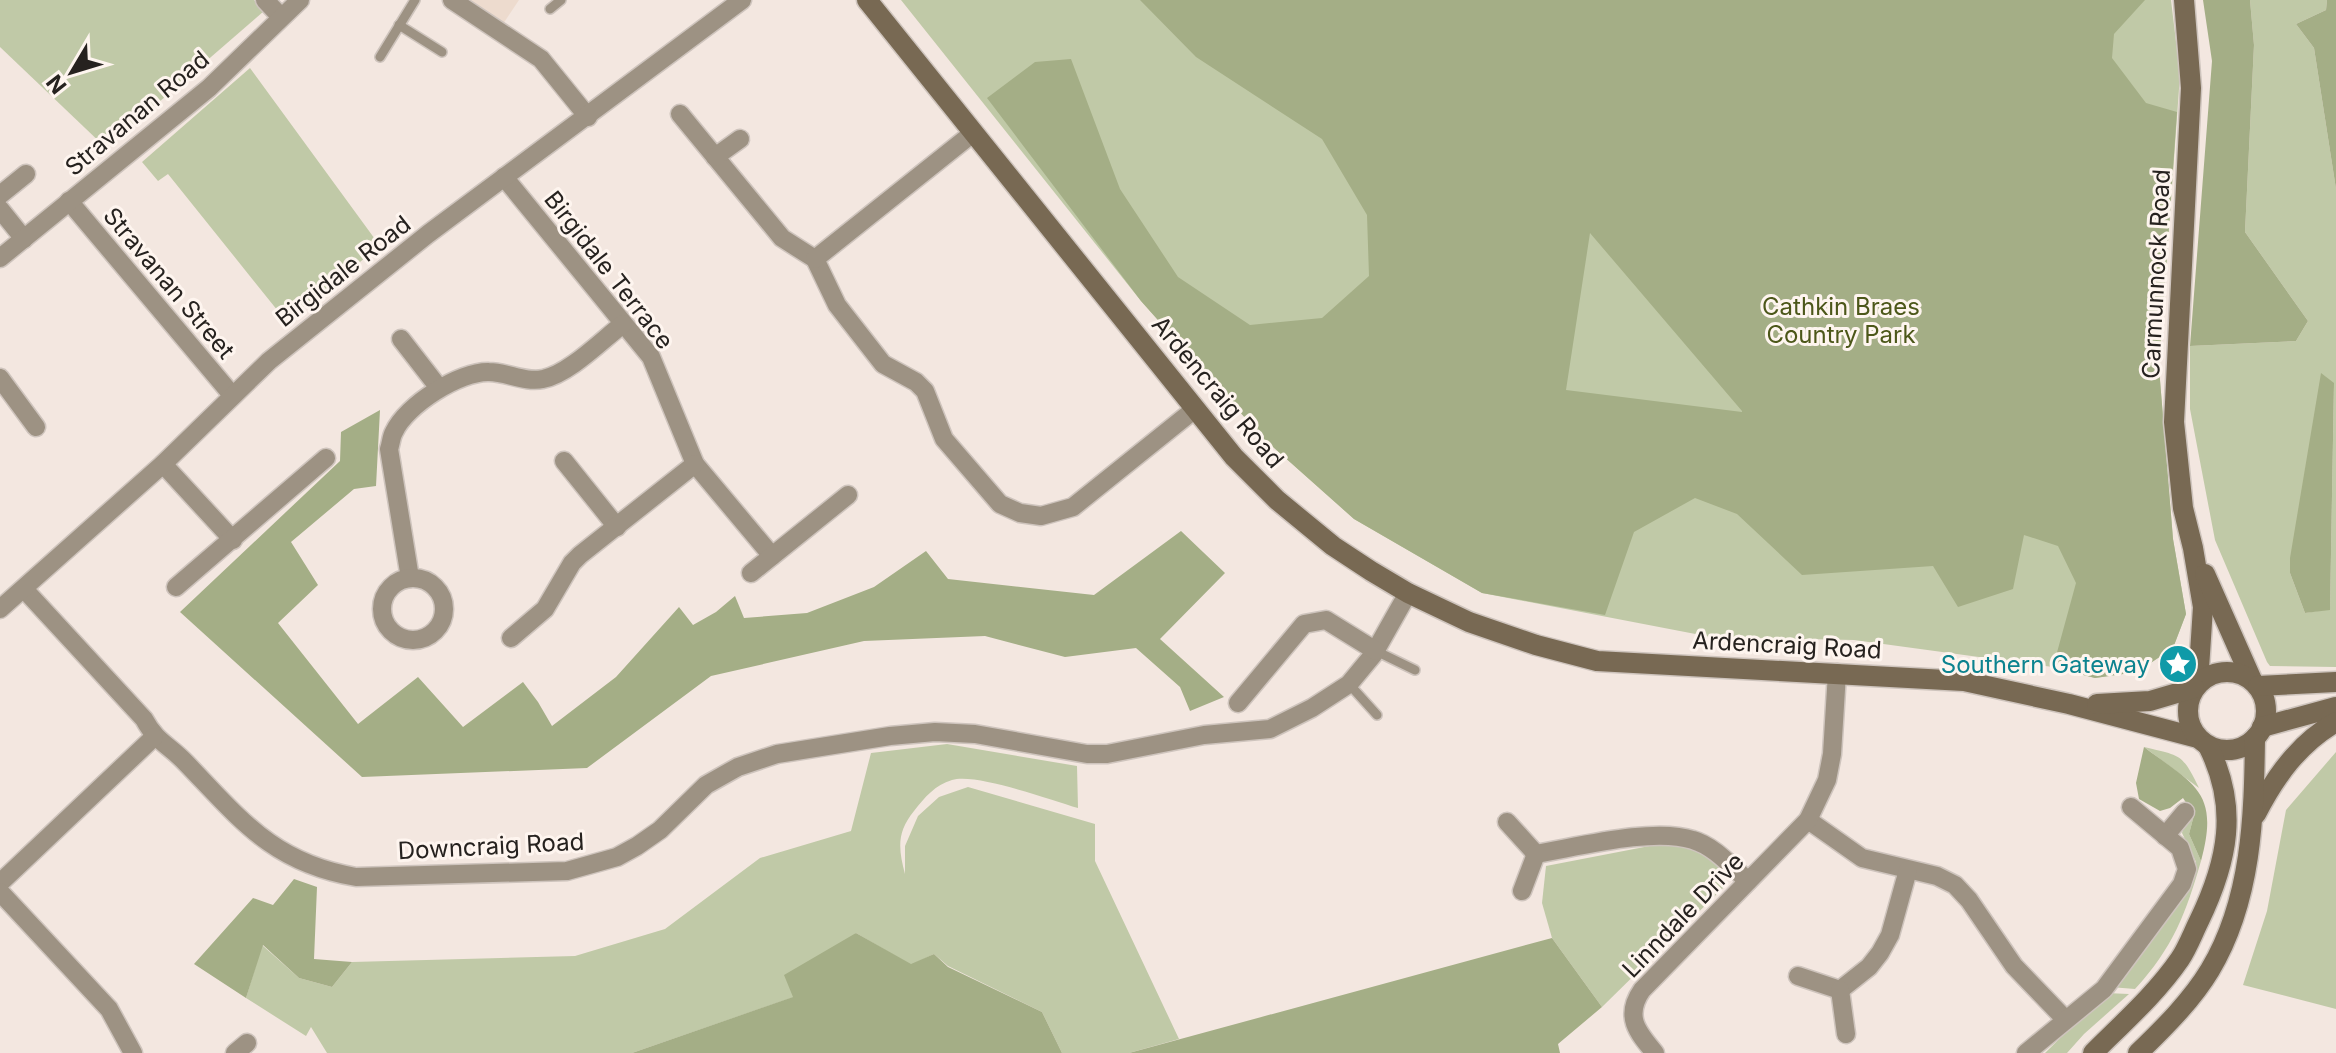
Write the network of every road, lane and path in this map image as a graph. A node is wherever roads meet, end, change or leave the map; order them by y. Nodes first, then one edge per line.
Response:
1 (265, 0) edge
2 (300, 0) edge
3 (415, 0) edge
4 (452, 0) edge
5 (561, 0) edge
6 (867, 0) edge
7 (2184, 0) edge
8 (735, 2) edge
9 (550, 9) dead end
10 (281, 17) junction
11 (399, 25) junction
12 (442, 52) dead end
13 (380, 57) dead end
14 (680, 114) dead end
15 (588, 117) junction
16 (973, 133) junction
17 (740, 139) dead end
18 (715, 157) junction
19 (26, 174) dead end
20 (504, 177) junction
21 (0, 195) edge
22 (69, 201) junction
23 (0, 209) edge
24 (24, 239) junction
25 (0, 258) edge
26 (815, 259) junction
27 (623, 324) junction
28 (401, 339) dead end
29 (0, 378) edge
30 (439, 388) junction
31 (232, 395) junction
32 (1195, 409) junction
33 (36, 427) dead end
34 (326, 458) dead end
35 (564, 461) dead end
36 (163, 464) junction
37 (695, 464) junction
38 (848, 495) dead end
39 (617, 527) junction
40 (233, 540) junction
41 (2193, 548) junction
42 (772, 556) junction
43 (751, 573) dead end
44 (410, 578) dead end
45 (176, 587) dead end
46 (24, 589) junction
47 (1408, 593) junction
48 (0, 609) edge
49 (511, 638) dead end
50 (1376, 651) junction
51 (1415, 670) dead end
52 (1837, 673) junction
53 (2336, 682) edge
54 (2255, 683) junction
55 (1349, 684) junction
56 (2196, 686) junction
57 (1238, 703) dead end
58 (2069, 704) junction
59 (2336, 707) edge
60 (1377, 715) dead end
61 (2336, 722) edge
62 (2259, 732) junction
63 (154, 737) junction
64 (2203, 742) junction
65 (2131, 807) dead end
66 (2185, 812) dead end
67 (2254, 818) junction
68 (1808, 820) junction
69 (1507, 822) dead end
70 (2165, 836) junction
71 (1536, 854) junction
72 (1908, 870) junction
73 (1748, 881) junction
74 (0, 883) edge
75 (1522, 891) dead end
76 (0, 892) edge
77 (1798, 976) dead end
78 (1840, 990) junction
79 (2065, 1019) junction
80 (1846, 1034) dead end
81 (133, 1053) edge
82 (1655, 1053) edge
83 (2026, 1053) edge
84 (2093, 1053) edge
85 (2138, 1053) edge

1 - 10 street
2 - 10 street, Stravanan Road
3 - 11 lane
4 - 15 street
5 - 9 lane
6 - 16 street, Ardencraig Road
7 - 41 street, Carmunnock Road
8 - 15 street, Birgidale Road
10 - 22 street, Stravanan Road
11 - 12 lane
11 - 13 lane
14 - 18 street
15 - 20 street, Birgidale Road
16 - 26 street
16 - 32 street, Ardencraig Road
17 - 18 street
18 - 26 street
19 - 21 street
20 - 27 street, Birgidale Terrace
20 - 31 street, Birgidale Road
22 - 24 street, Stravanan Road
22 - 31 street, Stravanan Street
23 - 24 street
24 - 25 street, Stravanan Road
26 - 32 street
27 - 30 street
27 - 37 street, Birgidale Terrace
28 - 30 street
29 - 33 street
30 - 44 street
31 - 36 street, Birgidale Road
32 - 47 street, Ardencraig Road
34 - 40 street
35 - 39 street
36 - 40 street
36 - 46 street, Birgidale Road
37 - 39 street
37 - 42 street, Birgidale Terrace
38 - 42 street
39 - 49 street
40 - 45 street
41 - 54 street, Carmunnock Road
41 - 56 street, Carmunnock Road
42 - 43 street
46 - 48 street, Birgidale Road
46 - 63 street, Downcraig Road
47 - 50 street, Downcraig Road
47 - 52 street, Ardencraig Road
50 - 51 lane
50 - 55 street, Downcraig Road
50 - 57 street
52 - 58 street, Ardencraig Road
52 - 68 street, Linndale Drive
53 - 54 street
54 - 56 street
54 - 62 street
55 - 60 lane
55 - 63 street, Downcraig Road
56 - 58 street, Ardencraig Road
56 - 64 street
58 - 64 street, Ardencraig Road
59 - 62 street
61 - 67 street
62 - 64 street
62 - 67 street
63 - 74 street
64 - 84 street
65 - 70 street
66 - 70 street
67 - 85 street
68 - 72 street
68 - 73 street, Linndale Drive
69 - 71 street
70 - 79 street
71 - 73 street
71 - 75 street
72 - 78 street
72 - 79 street
73 - 82 street, Linndale Drive
76 - 81 street
77 - 78 street
78 - 80 street
79 - 83 street

